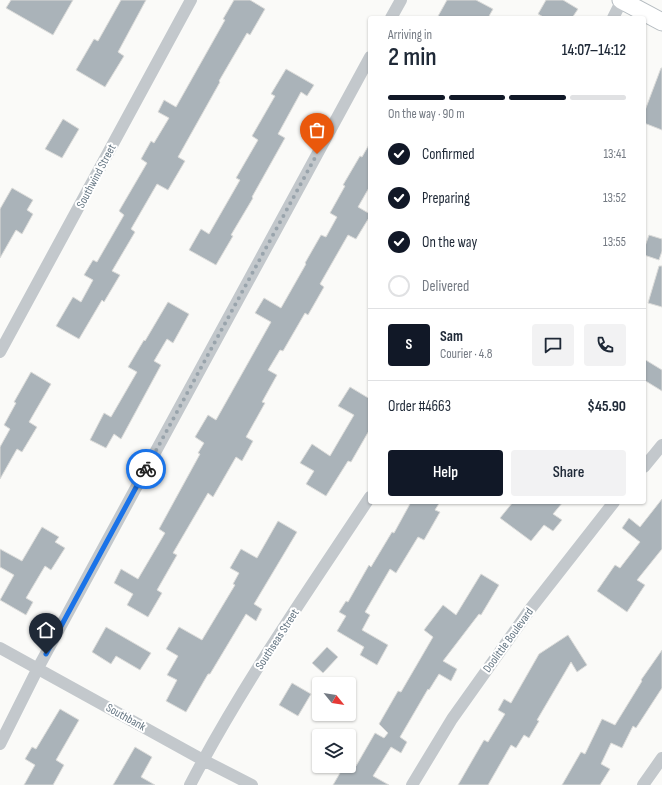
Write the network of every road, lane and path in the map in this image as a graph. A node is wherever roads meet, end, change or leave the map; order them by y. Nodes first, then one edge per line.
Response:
1 (191, 0) edge
2 (401, 0) edge
3 (622, 0) edge
4 (392, 16) edge
5 (614, 16) edge
6 (662, 22) edge
7 (368, 61) edge
8 (0, 352) edge
9 (662, 445) edge
10 (646, 465) edge
11 (368, 500) edge
12 (612, 504) edge
13 (0, 648) edge
14 (38, 668) junction
15 (0, 744) edge
16 (662, 758) edge
17 (203, 760) junction
18 (190, 785) edge
19 (252, 785) edge
20 (412, 785) edge
21 (643, 785) edge

1 - 8 street, Southwind Street
2 - 4 street
3 - 5 street
3 - 6 main road
7 - 14 street
9 - 10 street
11 - 17 street, Southseas Street
12 - 20 street, Doolittle Boulevard
13 - 14 street, Southbank
14 - 15 street
14 - 17 street, Southbank
16 - 21 street
17 - 18 street, Southseas Street
17 - 19 street, Southbank

